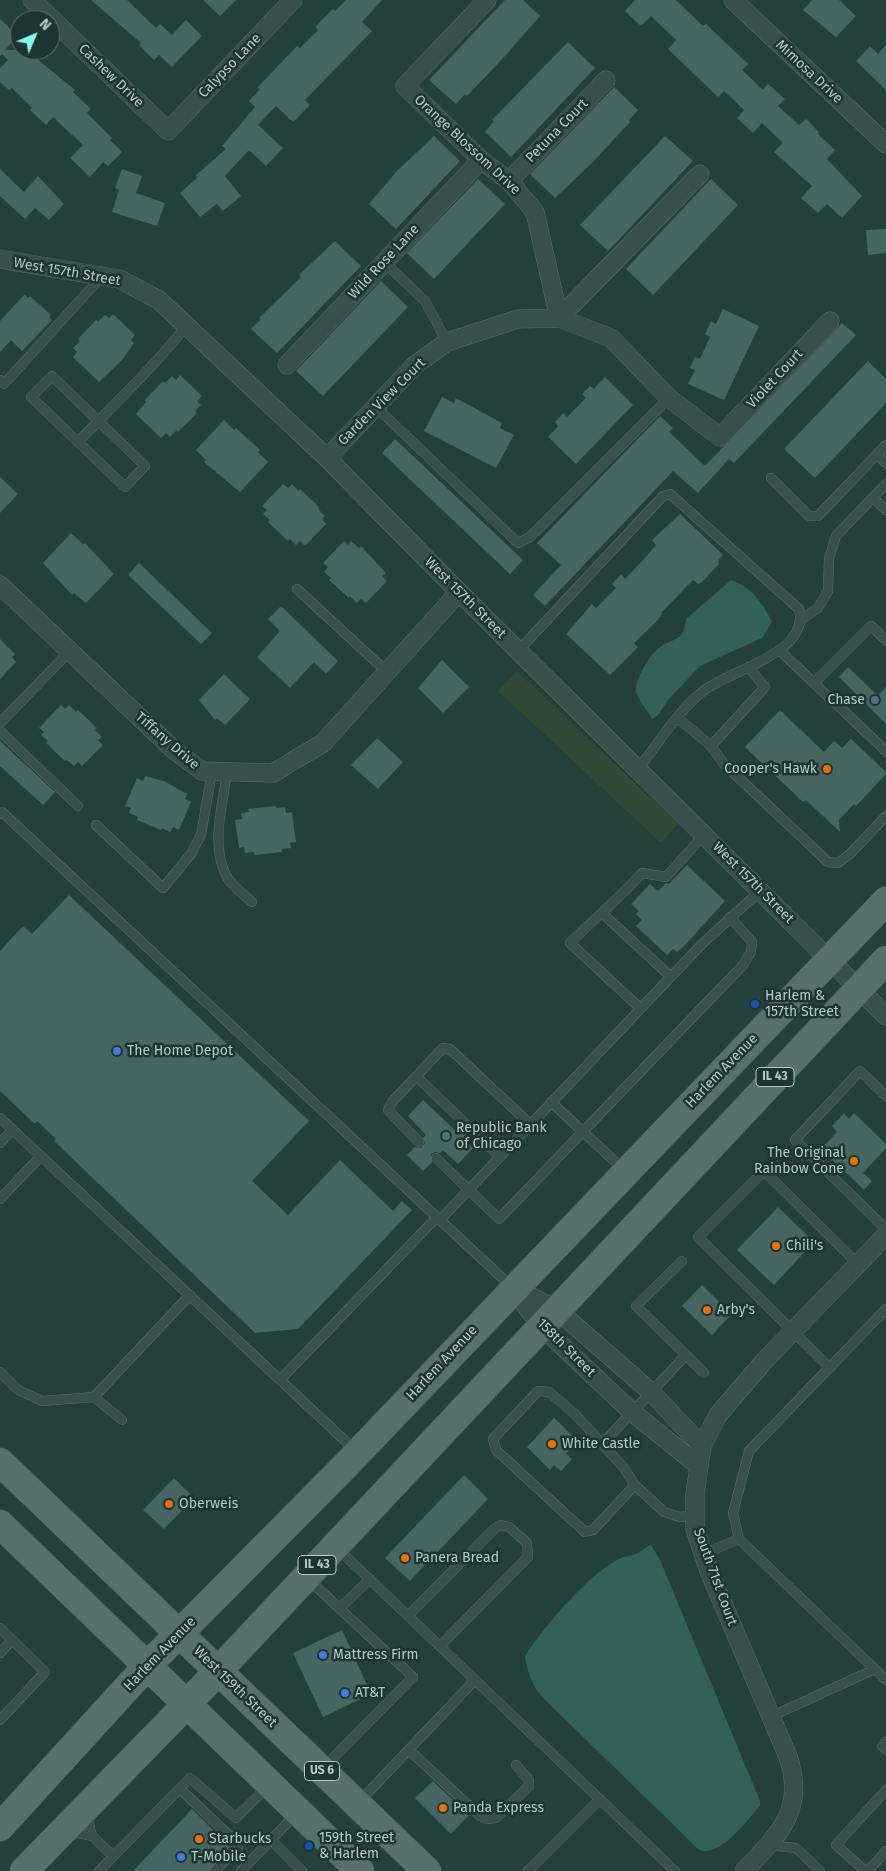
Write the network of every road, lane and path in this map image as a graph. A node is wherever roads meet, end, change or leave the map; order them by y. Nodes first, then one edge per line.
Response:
1 (32, 0) edge
2 (293, 0) edge
3 (487, 0) edge
4 (733, 0) edge
5 (606, 80) dead end
6 (168, 131) joint
7 (886, 144) edge
8 (481, 160) junction
9 (700, 174) dead end
10 (509, 181) junction
11 (0, 259) edge
12 (384, 262) junction
13 (102, 276) junction
14 (559, 318) junction
15 (830, 321) dead end
16 (186, 326) junction
17 (447, 342) junction
18 (287, 365) dead end
19 (0, 380) edge
20 (669, 398) junction
21 (376, 407) junction
22 (99, 420) junction
23 (720, 437) joint
24 (78, 442) junction
25 (886, 445) edge
26 (877, 455) junction
27 (327, 458) junction
28 (886, 464) edge
29 (771, 478) dead end
30 (886, 484) edge
31 (873, 498) junction
32 (886, 510) edge
33 (0, 585) edge
34 (296, 588) dead end
35 (459, 592) junction
36 (802, 619) junction
37 (886, 640) edge
38 (779, 650) junction
39 (70, 651) junction
40 (518, 651) junction
41 (748, 667) junction
42 (387, 672) junction
43 (814, 683) junction
44 (678, 718) junction
45 (0, 724) edge
46 (0, 731) edge
47 (710, 746) junction
48 (886, 751) edge
49 (638, 769) junction
50 (220, 772) junction
51 (78, 806) dead end
52 (0, 814) edge
53 (886, 816) edge
54 (96, 825) dead end
55 (704, 835) junction
56 (760, 890) junction
57 (886, 900) edge
58 (252, 902) dead end
59 (604, 914) junction
60 (730, 917) junction
61 (830, 959) junction
62 (886, 960) edge
63 (670, 976) junction
64 (859, 989) junction
65 (640, 1008) junction
66 (886, 1016) edge
67 (416, 1076) junction
68 (886, 1096) edge
69 (551, 1102) junction
70 (0, 1118) edge
71 (530, 1124) junction
72 (13, 1129) junction
73 (582, 1131) junction
74 (419, 1142) dead end
75 (0, 1143) edge
76 (41, 1156) junction
77 (500, 1157) junction
78 (436, 1158) dead end
79 (625, 1172) junction
80 (468, 1190) junction
81 (0, 1199) edge
82 (439, 1218) junction
83 (886, 1229) edge
84 (886, 1234) edge
85 (682, 1261) dead end
86 (858, 1264) junction
87 (513, 1288) junction
88 (190, 1295) junction
89 (886, 1309) edge
90 (549, 1317) junction
91 (793, 1331) junction
92 (686, 1355) junction
93 (830, 1368) junction
94 (0, 1372) edge
95 (704, 1372) dead end
96 (280, 1380) junction
97 (651, 1392) junction
98 (94, 1397) junction
99 (632, 1412) junction
100 (122, 1420) dead end
101 (603, 1443) junction
102 (702, 1446) junction
103 (358, 1453) junction
104 (0, 1462) edge
105 (699, 1466) junction
106 (635, 1485) junction
107 (695, 1515) junction
108 (0, 1524) edge
109 (739, 1539) junction
110 (335, 1546) junction
111 (703, 1554) junction
112 (306, 1577) junction
113 (370, 1579) junction
114 (340, 1608) junction
115 (408, 1616) junction
116 (0, 1628) edge
117 (179, 1633) junction
118 (12, 1640) junction
119 (440, 1646) junction
120 (0, 1652) edge
121 (147, 1666) junction
122 (875, 1669) junction
123 (218, 1671) junction
124 (475, 1680) junction
125 (886, 1680) edge
126 (186, 1704) junction
127 (770, 1718) junction
128 (0, 1720) edge
129 (886, 1742) edge
130 (409, 1750) junction
131 (886, 1750) edge
132 (516, 1766) dead end
133 (321, 1770) junction
134 (270, 1784) junction
135 (180, 1789) junction
136 (886, 1790) edge
137 (600, 1800) junction
138 (357, 1804) junction
139 (85, 1809) junction
140 (298, 1812) junction
141 (0, 1827) edge
142 (65, 1830) junction
143 (92, 1836) junction
144 (271, 1840) junction
145 (769, 1845) junction
146 (886, 1851) edge
147 (113, 1856) junction
148 (24, 1871) edge
149 (99, 1871) edge
150 (216, 1871) edge
151 (241, 1871) edge
152 (302, 1871) edge
153 (360, 1871) edge
154 (427, 1871) edge
155 (528, 1871) edge
156 (674, 1871) edge
157 (744, 1871) edge
158 (820, 1871) edge
159 (867, 1871) edge

1 - 6 street, Cashew Drive
2 - 6 street, Calypso Lane
3 - 8 street, Orange Blossom Drive
4 - 7 street, Mimosa Drive
5 - 10 street, Petuna Court
8 - 10 street, Orange Blossom Drive
8 - 12 street, Wild Rose Lane
9 - 14 street
10 - 14 street, Orange Blossom Drive
11 - 13 street, West 157th Street
12 - 17 lane
12 - 18 street, Wild Rose Lane
13 - 16 street, West 157th Street
13 - 19 lane
14 - 17 street, Garden View Court
14 - 20 street, Garden View Court
15 - 23 street, Violet Court
16 - 22 lane
16 - 27 street, West 157th Street
17 - 21 street, Garden View Court
20 - 21 lane
20 - 23 street, Garden View Court
21 - 27 street, Garden View Court
22 - 24 lane
22 - 24 lane
22 - 24 lane
25 - 26 lane
26 - 28 lane
26 - 29 lane
27 - 35 street, West 157th Street
30 - 31 lane
31 - 32 lane
31 - 36 lane
33 - 39 street, Tiffany Drive
34 - 42 lane
35 - 40 street, West 157th Street
35 - 42 street, Tiffany Drive
36 - 38 lane
36 - 40 lane
37 - 43 lane
38 - 41 lane
38 - 43 lane
39 - 45 lane
39 - 50 street, Tiffany Drive
40 - 49 street, West 157th Street
41 - 44 lane
41 - 47 lane
42 - 50 street, Tiffany Drive
43 - 48 lane
44 - 47 lane
44 - 49 lane
46 - 51 lane
47 - 53 lane
49 - 55 street, West 157th Street
50 - 54 lane
50 - 58 lane
52 - 82 lane
55 - 56 street, West 157th Street
55 - 59 lane
56 - 60 lane
56 - 61 street, West 157th Street
57 - 61 main road, Harlem Avenue
59 - 63 lane
59 - 65 lane
60 - 63 lane
60 - 73 lane
61 - 64 street, West 157th Street
61 - 79 main road, Harlem Avenue
62 - 64 main road, IL 43
63 - 65 lane
64 - 66 street, West 157th Street
64 - 90 main road, IL 43
65 - 69 lane
67 - 71 lane
67 - 74 lane
67 - 77 lane
68 - 83 lane
69 - 71 lane
69 - 73 lane
70 - 72 lane
71 - 77 lane
72 - 75 lane
72 - 76 lane
73 - 79 lane
73 - 80 lane
76 - 81 lane
76 - 88 lane
77 - 80 lane
78 - 80 lane
79 - 87 main road, Harlem Avenue
80 - 82 lane
82 - 87 lane
82 - 96 lane
84 - 86 street, South 71st Court
85 - 92 lane
86 - 91 street, South 71st Court
86 - 91 lane
87 - 90 street, 158th Street
87 - 103 main road, Harlem Avenue
88 - 96 lane
88 - 98 lane
89 - 93 lane
90 - 97 street, 158th Street
90 - 99 street, 158th Street
90 - 110 main road, IL 43
91 - 93 lane
91 - 102 street, South 71st Court
92 - 95 lane
92 - 97 lane
93 - 109 lane
94 - 98 lane
96 - 103 lane
97 - 99 lane
97 - 102 street, 158th Street
98 - 100 lane
99 - 101 lane
99 - 105 street, 158th Street
101 - 106 lane
101 - 106 lane
102 - 105 street, South 71st Court
103 - 117 main road, Harlem Avenue
104 - 117 main road, West 159th Street / US 6
105 - 107 street, South 71st Court
106 - 107 lane
107 - 111 street, South 71st Court
108 - 121 main road
109 - 111 lane
109 - 122 lane
110 - 112 main road, IL 43
110 - 113 lane
111 - 127 street, South 71st Court
112 - 114 lane
112 - 123 main road, IL 43
113 - 114 lane
113 - 115 lane
114 - 133 lane
115 - 119 lane
115 - 119 lane
116 - 118 lane
117 - 121 main road, Harlem Avenue
117 - 123 main road, West 159th Street / US 6
118 - 120 lane
118 - 128 lane
119 - 124 lane
121 - 126 main road
121 - 141 main road, Harlem Avenue
122 - 125 lane
122 - 127 lane
123 - 126 main road, IL 43
123 - 133 main road, West 159th Street / US 6
124 - 130 lane
124 - 137 lane
126 - 134 main road
126 - 139 main road, IL 43
127 - 145 street, South 71st Court
129 - 131 lane
130 - 132 lane
130 - 138 lane
133 - 138 main road, West 159th Street / US 6
134 - 135 lane
134 - 140 main road
135 - 147 lane
135 - 150 lane
136 - 159 lane
137 - 155 lane
137 - 156 lane
138 - 154 main road, West 159th Street / US 6
139 - 142 main road, IL 43
139 - 143 lane
140 - 144 lane
140 - 153 main road
142 - 143 lane
142 - 148 main road, IL 43
143 - 147 lane
144 - 151 lane
144 - 152 lane
145 - 157 street, South 71st Court
145 - 158 lane
146 - 159 lane
147 - 149 lane

